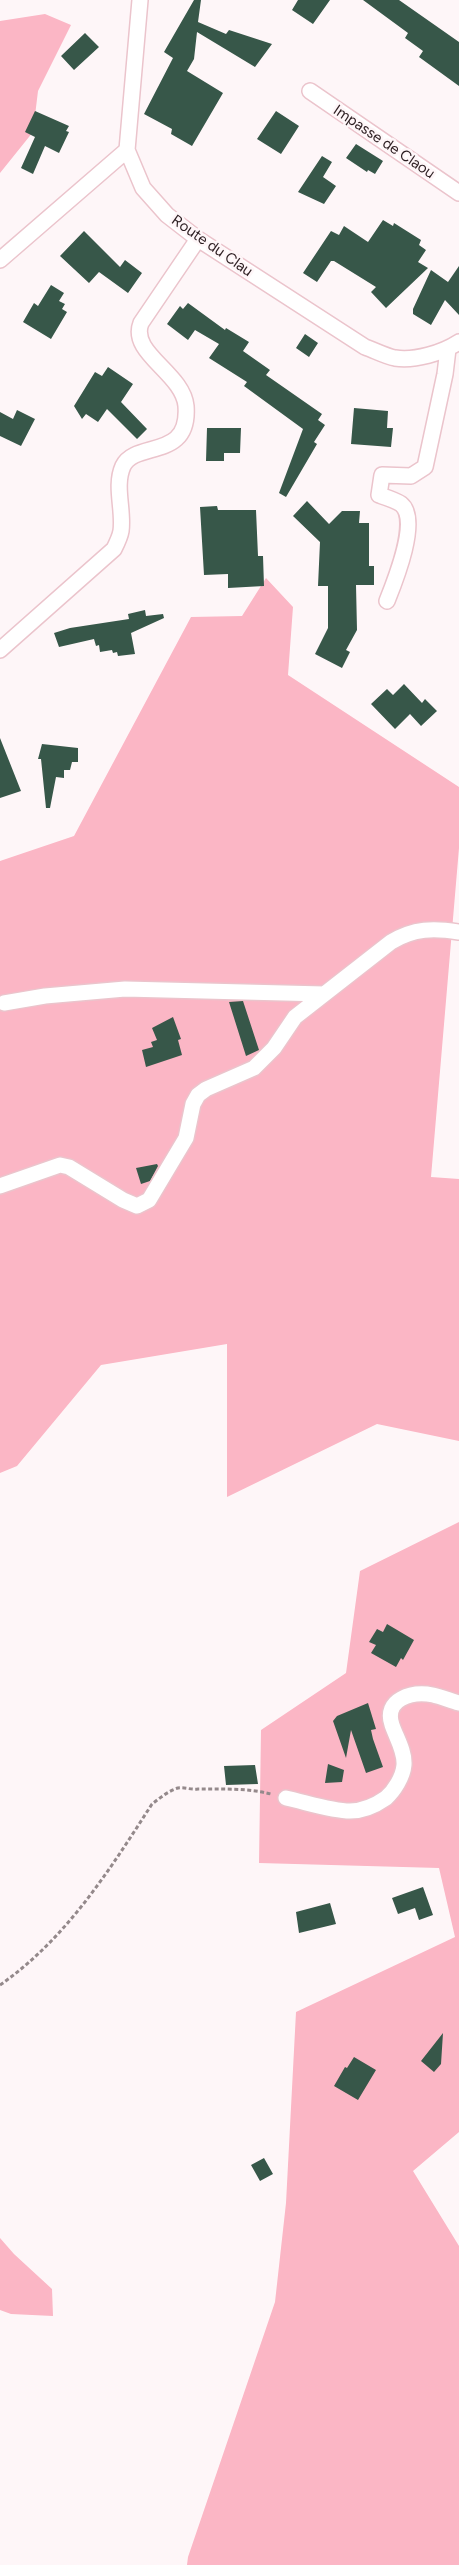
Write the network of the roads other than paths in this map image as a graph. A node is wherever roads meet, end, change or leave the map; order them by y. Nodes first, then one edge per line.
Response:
1 (140, 0) edge
2 (310, 91) dead end
3 (127, 150) junction
4 (459, 193) edge
5 (198, 239) junction
6 (0, 260) edge
7 (454, 345) edge
8 (387, 601) dead end
9 (0, 650) edge
10 (459, 932) edge
11 (324, 994) junction
12 (4, 1003) dead end
13 (0, 1186) edge
14 (459, 1703) edge
15 (286, 1798) road end

1 - 3 street, Route du Clau
2 - 4 street, Impasse de Claou
3 - 5 street, Route du Clau
3 - 6 street
5 - 7 street, Route du Clau
5 - 9 street
7 - 8 street
10 - 11 street
11 - 12 street
11 - 13 street
14 - 15 street

